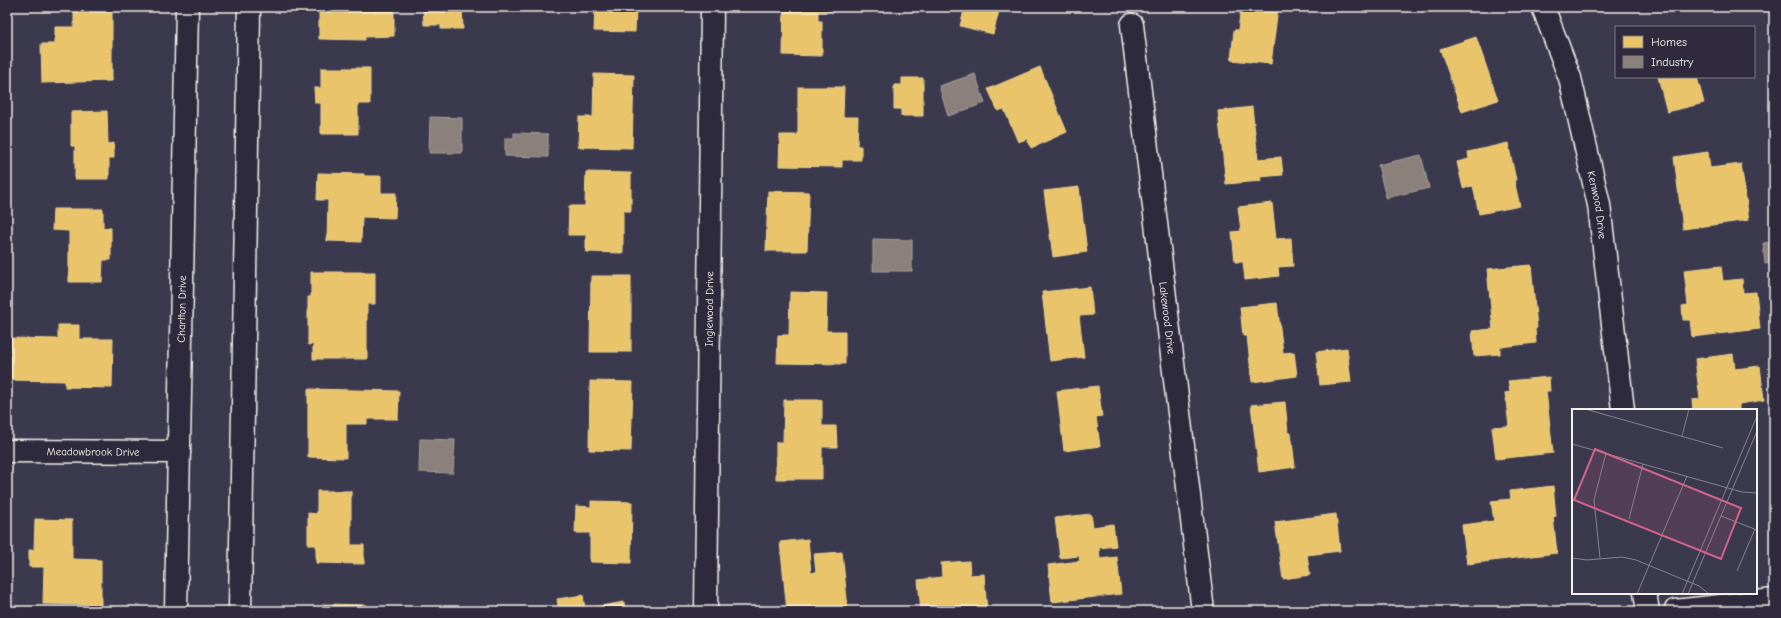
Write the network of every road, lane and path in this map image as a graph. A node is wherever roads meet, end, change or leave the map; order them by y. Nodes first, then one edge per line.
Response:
1 (188, 7) edge
2 (249, 7) edge
3 (712, 7) edge
4 (1543, 7) edge
5 (1132, 25) dead end
6 (1623, 409) edge
7 (7, 451) edge
8 (179, 452) junction
9 (1645, 594) edge
10 (1774, 600) edge
11 (176, 611) edge
12 (240, 611) edge
13 (706, 611) edge
14 (1203, 611) edge
15 (1648, 611) edge
16 (1675, 611) edge

1 - 8 street, Charlton Drive
2 - 12 street
3 - 13 street, Inglewood Drive
4 - 6 street, Kenwood Drive
5 - 14 street, Lakewood Drive
7 - 8 street, Meadowbrook Drive
8 - 11 street, Charlton Drive
9 - 15 street
10 - 16 street

